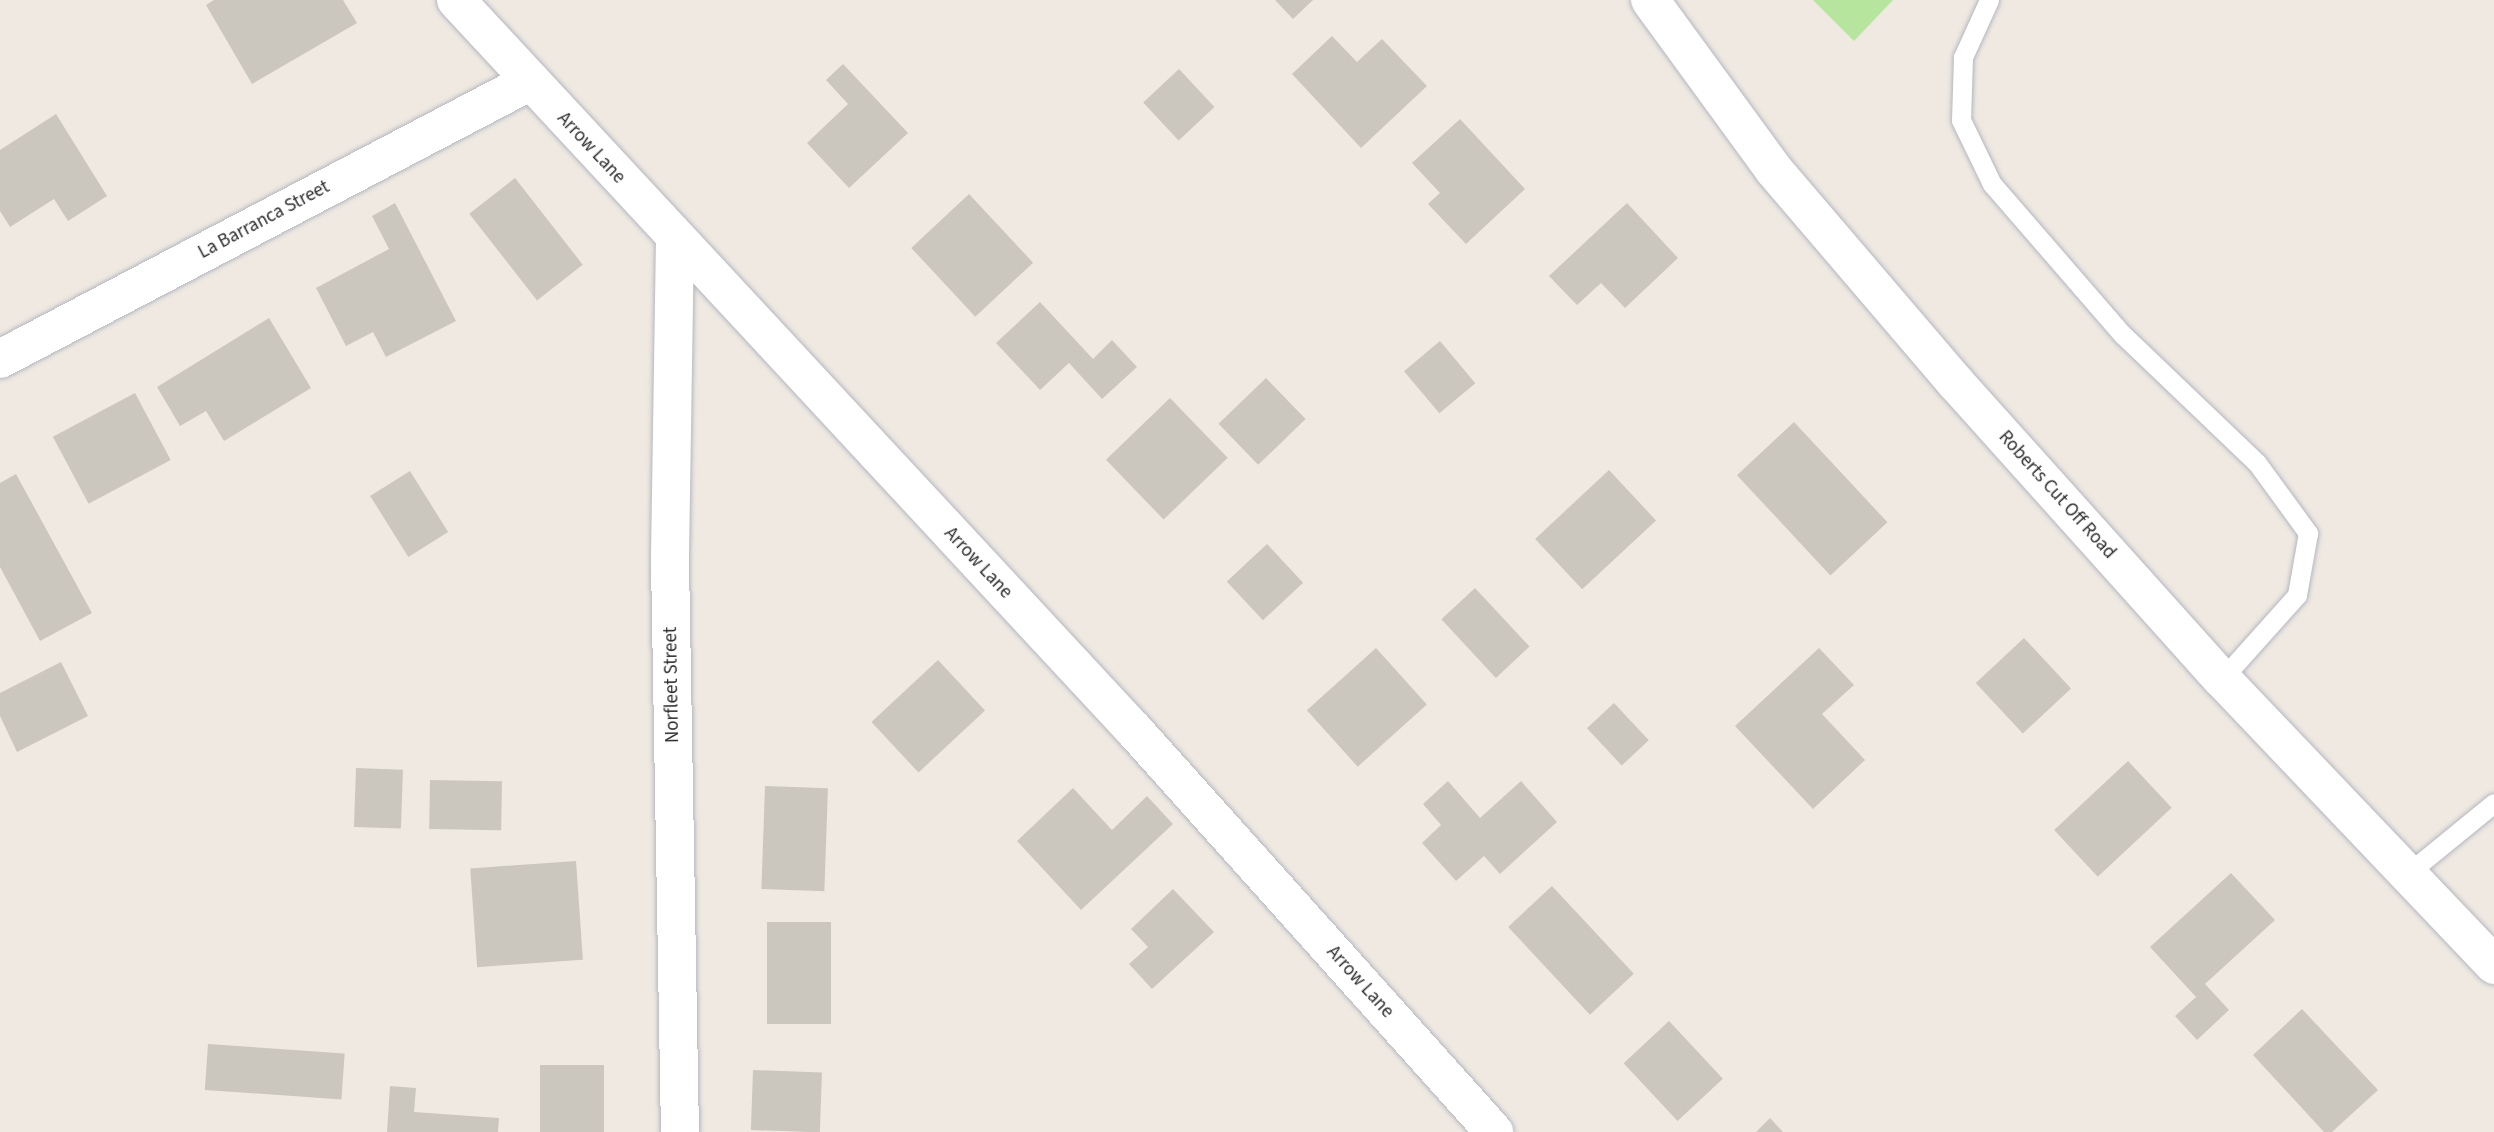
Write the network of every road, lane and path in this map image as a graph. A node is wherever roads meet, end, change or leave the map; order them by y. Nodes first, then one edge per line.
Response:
1 (456, 0) edge
2 (1650, 0) edge
3 (1989, 0) edge
4 (529, 82) junction
5 (675, 238) junction
6 (0, 359) edge
7 (2222, 679) junction
8 (2494, 803) edge
9 (2407, 874) junction
10 (2494, 965) edge
11 (680, 1132) edge
12 (1494, 1132) edge

1 - 4 street, Arrow Lane
2 - 7 street, Roberts Cut Off Road
3 - 7 lane
4 - 5 street, Arrow Lane
4 - 6 street, La Barranca Street
5 - 11 street, Norfleet Street
5 - 12 street, Arrow Lane
7 - 9 street, Roberts Cut Off Road
8 - 9 lane
9 - 10 street, Roberts Cut Off Road

